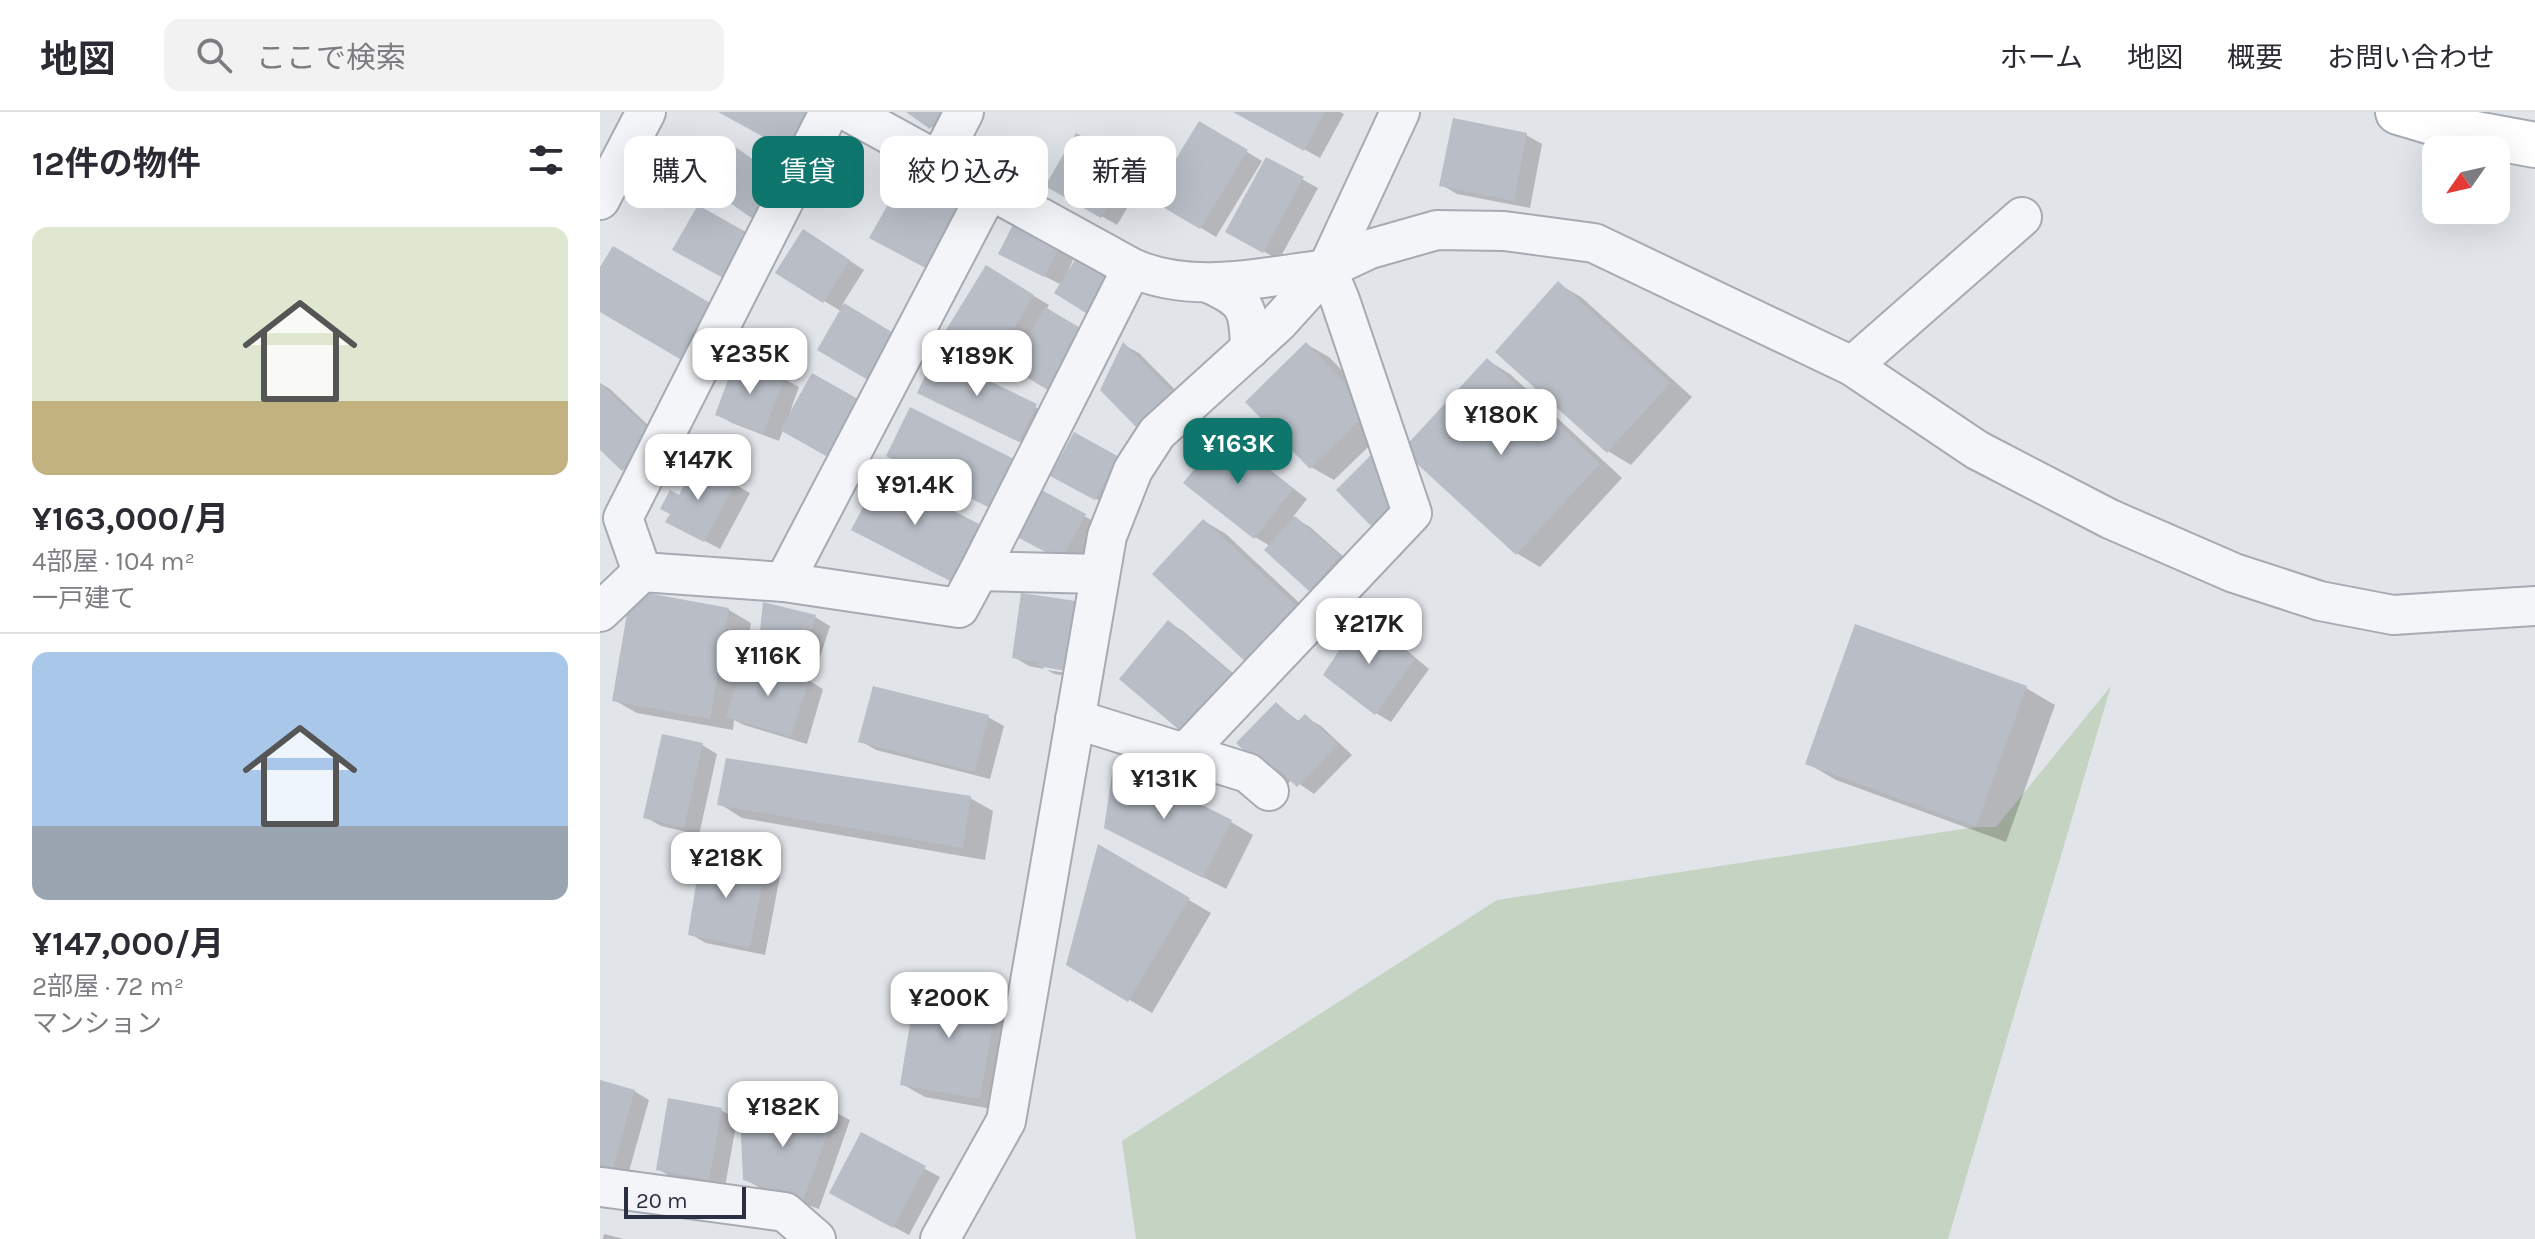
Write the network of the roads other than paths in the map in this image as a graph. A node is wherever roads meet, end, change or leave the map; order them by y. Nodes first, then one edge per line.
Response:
1 (646, 112) edge
2 (829, 112) edge
3 (849, 112) edge
4 (964, 112) edge
5 (1400, 112) edge
6 (2398, 112) edge
7 (893, 136) edge
8 (952, 136) edge
9 (2535, 145) edge
10 (600, 200) edge
11 (980, 208) edge
12 (1026, 208) edge
13 (2022, 217) dead end
14 (1132, 268) junction
15 (1327, 269) junction
16 (1208, 283) junction
17 (1250, 349) junction
18 (1852, 366) junction
19 (611, 508) edge
20 (979, 571) junction
21 (642, 572) junction
22 (1100, 574) junction
23 (784, 582) junction
24 (2535, 606) edge
25 (600, 612) edge
26 (1075, 719) junction
27 (1185, 753) junction
28 (1269, 791) dead end
29 (602, 1187) dead end
30 (816, 1239) edge
31 (940, 1239) edge

1 - 10 street
2 - 19 street
3 - 7 street
4 - 8 street
5 - 15 street
6 - 9 street
11 - 23 street
12 - 14 street
13 - 18 street
14 - 16 street
14 - 20 street
15 - 16 street
15 - 17 street
15 - 18 street
15 - 27 street
16 - 17 street
17 - 22 street
18 - 24 street
19 - 21 street
20 - 22 street
20 - 23 street
21 - 23 street
21 - 25 street
22 - 26 street
26 - 27 street
26 - 31 street
27 - 28 street
29 - 30 street

